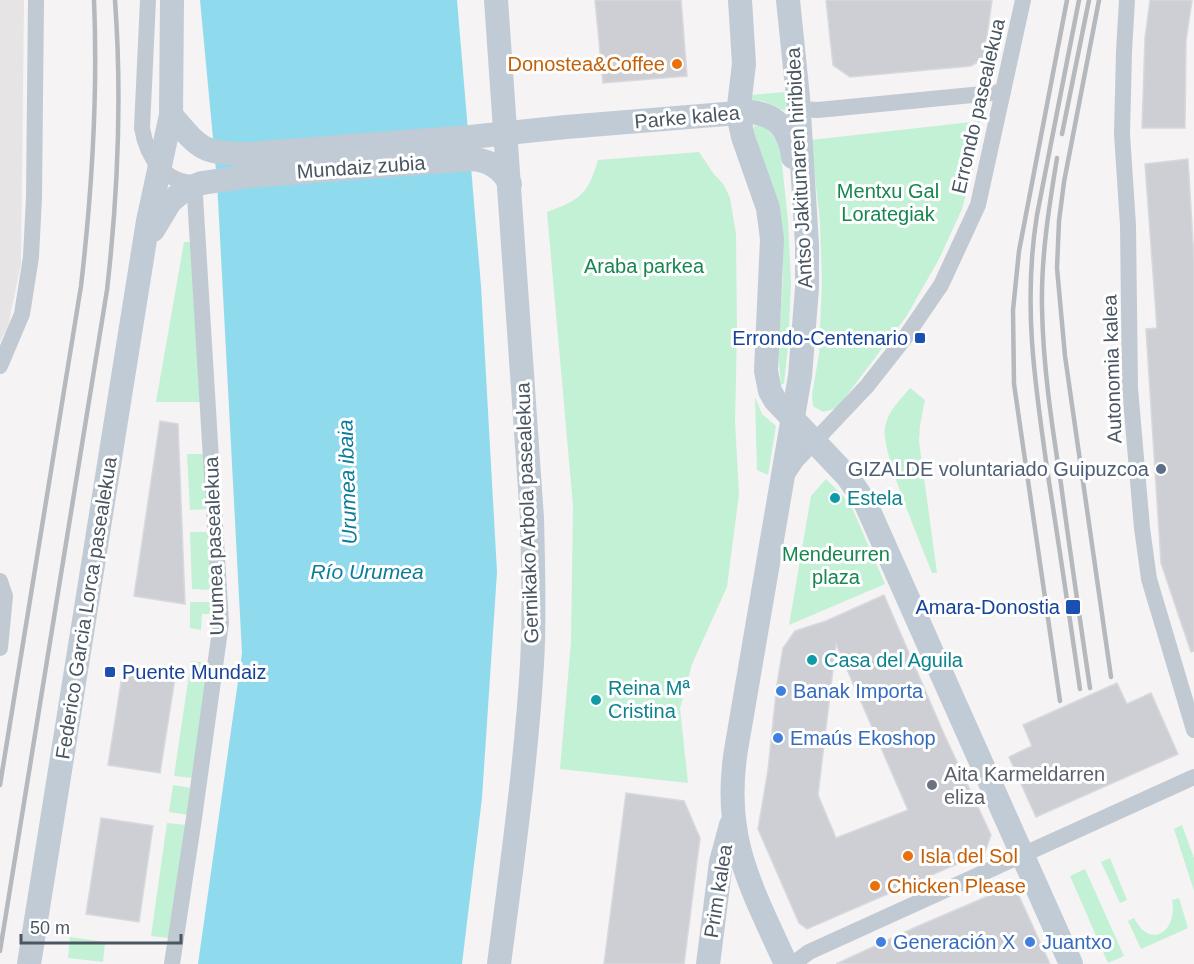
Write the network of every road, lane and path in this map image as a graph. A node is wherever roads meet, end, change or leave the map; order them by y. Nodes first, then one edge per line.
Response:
1 (36, 0) edge
2 (148, 0) edge
3 (496, 0) edge
4 (740, 0) edge
5 (788, 0) edge
6 (1023, 0) edge
7 (1127, 0) edge
8 (170, 4) edge
9 (1004, 92) junction
10 (798, 109) junction
11 (738, 113) junction
12 (171, 115) junction
13 (142, 120) junction
14 (507, 133) junction
15 (470, 148) junction
16 (160, 168) junction
17 (510, 184) junction
18 (205, 187) junction
19 (804, 202) junction
20 (143, 252) junction
21 (0, 366) edge
22 (794, 414) junction
23 (835, 419) junction
24 (813, 442) junction
25 (782, 486) junction
26 (0, 580) edge
27 (0, 648) edge
28 (1194, 730) edge
29 (1194, 777) edge
30 (732, 819) junction
31 (1023, 856) junction
32 (29, 964) edge
33 (172, 964) edge
34 (499, 964) edge
35 (708, 964) edge
36 (786, 964) edge
37 (793, 964) edge
38 (1071, 964) edge

1 - 21 street
2 - 13 street
3 - 14 main road, Gernikako Arbola pasealekua
4 - 11 main road, Antso Jakitunaren hiribidea
5 - 10 main road, Antso Jakitunaren hiribidea
6 - 9 street, Errondo pasealekua
7 - 28 street, Autonomia kalea
8 - 12 main road
9 - 10 street
9 - 23 street, Errondo pasealekua
10 - 19 main road, Antso Jakitunaren hiribidea
11 - 14 main road, Parke kalea
11 - 19 main road, Parke kalea
11 - 22 main road, Antso Jakitunaren hiribidea
12 - 13 street
12 - 15 main road, Mundaiz zubia
12 - 16 main road, Federico Garcia Lorca pasealekua
13 - 16 street
14 - 15 main road, Mundaiz zubia
14 - 17 main road, Gernikako Arbola pasealekua
15 - 17 main road, Mundaiz zubia
15 - 18 main road, Mundaiz zubia
16 - 18 street
16 - 20 main road, Federico Garcia Lorca pasealekua
17 - 34 main road, Gernikako Arbola pasealekua
18 - 20 main road, Federico Garcia Lorca pasealekua
18 - 33 street, Urumea pasealekua
19 - 22 main road, Antso Jakitunaren hiribidea
20 - 32 main road, Federico Garcia Lorca pasealekua
22 - 23 street, Antso Jakitunaren hiribidea
22 - 24 main road
22 - 25 main road, Antso Jakitunaren hiribidea
23 - 24 street
24 - 25 street
24 - 31 main road
25 - 30 main road
26 - 27 street
29 - 31 street
30 - 35 main road, Prim kalea
30 - 36 main road
31 - 37 street
31 - 38 main road

